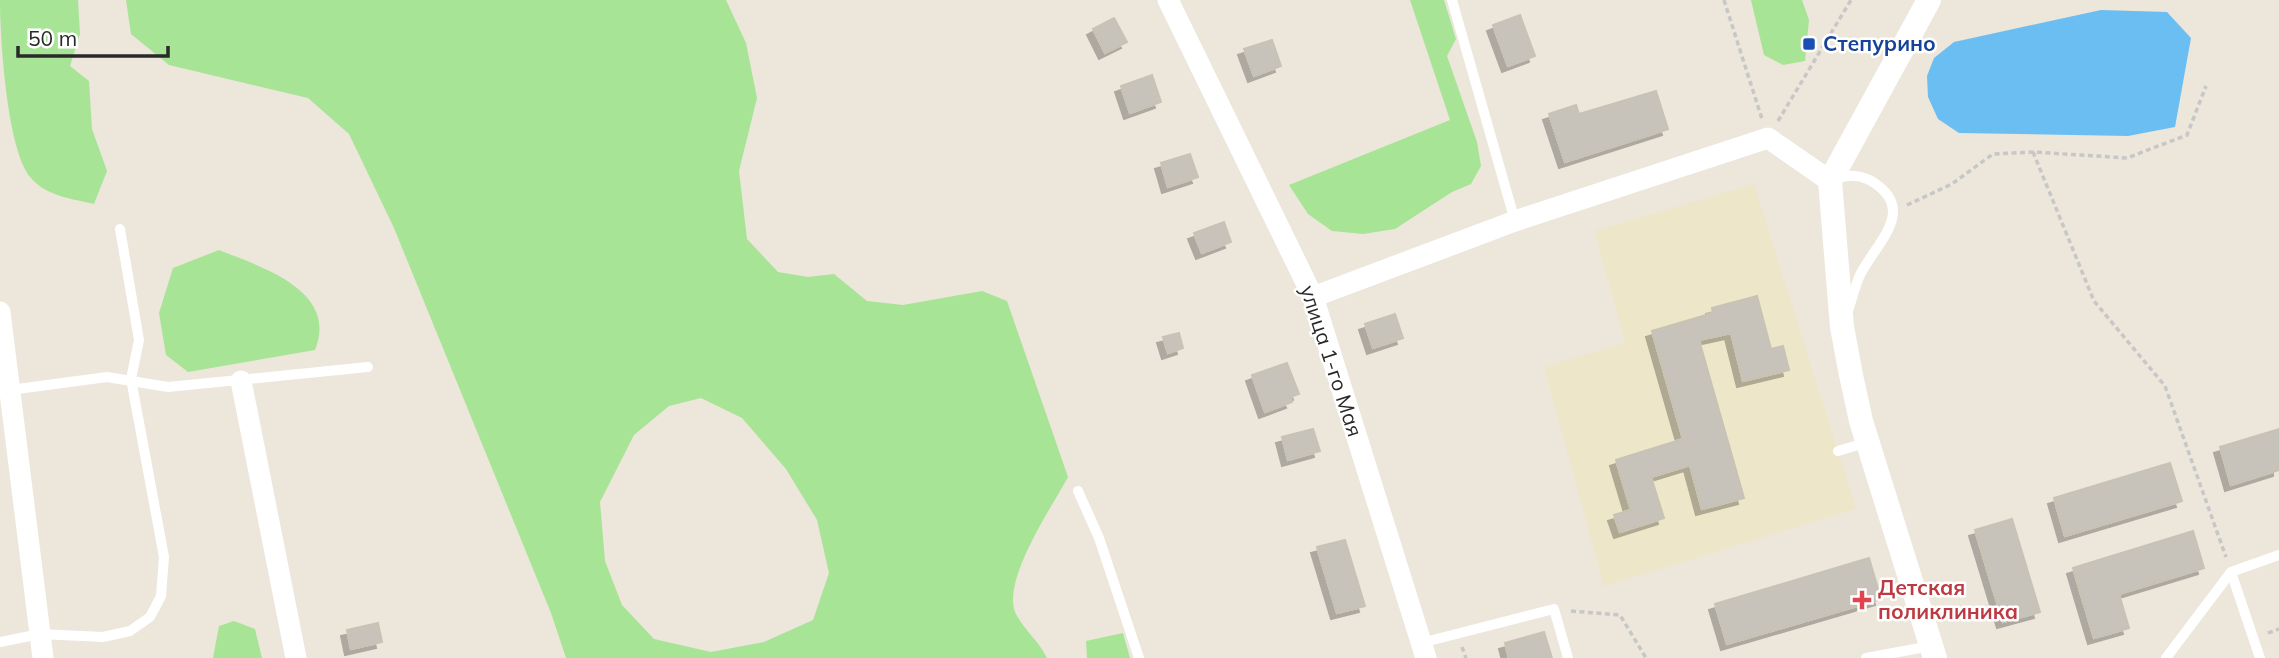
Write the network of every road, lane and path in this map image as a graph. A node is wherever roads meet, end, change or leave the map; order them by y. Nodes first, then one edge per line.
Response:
1 (1168, 0) edge
2 (1452, 0) edge
3 (1724, 0) edge
4 (1851, 0) edge
5 (1921, 2) edge
6 (2206, 86) dead end
7 (1768, 138) junction
8 (2034, 152) junction
9 (1830, 181) junction
10 (1893, 212) junction
11 (1515, 221) junction
12 (120, 229) dead end
13 (1313, 297) junction
14 (0, 312) edge
15 (1842, 327) junction
16 (369, 367) dead end
17 (131, 379) junction
18 (241, 381) junction
19 (10, 390) junction
20 (1868, 442) junction
21 (1838, 451) dead end
22 (1078, 491) dead end
23 (2279, 555) edge
24 (2231, 572) junction
25 (1554, 609) junction
26 (40, 634) junction
27 (0, 642) edge
28 (1423, 651) edge
29 (1933, 652) edge
30 (43, 658) edge
31 (296, 658) edge
32 (1139, 658) edge
33 (1568, 658) edge
34 (1646, 658) edge
35 (1866, 658) edge
36 (2166, 658) edge
37 (2260, 658) edge

1 - 13 street, улица 1-го Мая
2 - 11 lane
3 - 7 path
4 - 7 path
5 - 9 street
6 - 8 path
7 - 9 street
7 - 11 street
8 - 10 path
8 - 24 path
9 - 10 lane
9 - 15 street
10 - 15 lane
11 - 13 street
12 - 17 lane
13 - 28 street, улица 1-го Мая
14 - 19 street
15 - 20 street
16 - 18 lane
17 - 18 lane
17 - 19 lane
17 - 26 lane
18 - 31 street
19 - 26 street
20 - 21 lane
20 - 29 street
22 - 32 lane
23 - 24 lane
24 - 36 lane
24 - 37 lane
25 - 28 lane
25 - 33 lane
25 - 34 path
26 - 27 lane
26 - 30 street
29 - 35 lane

